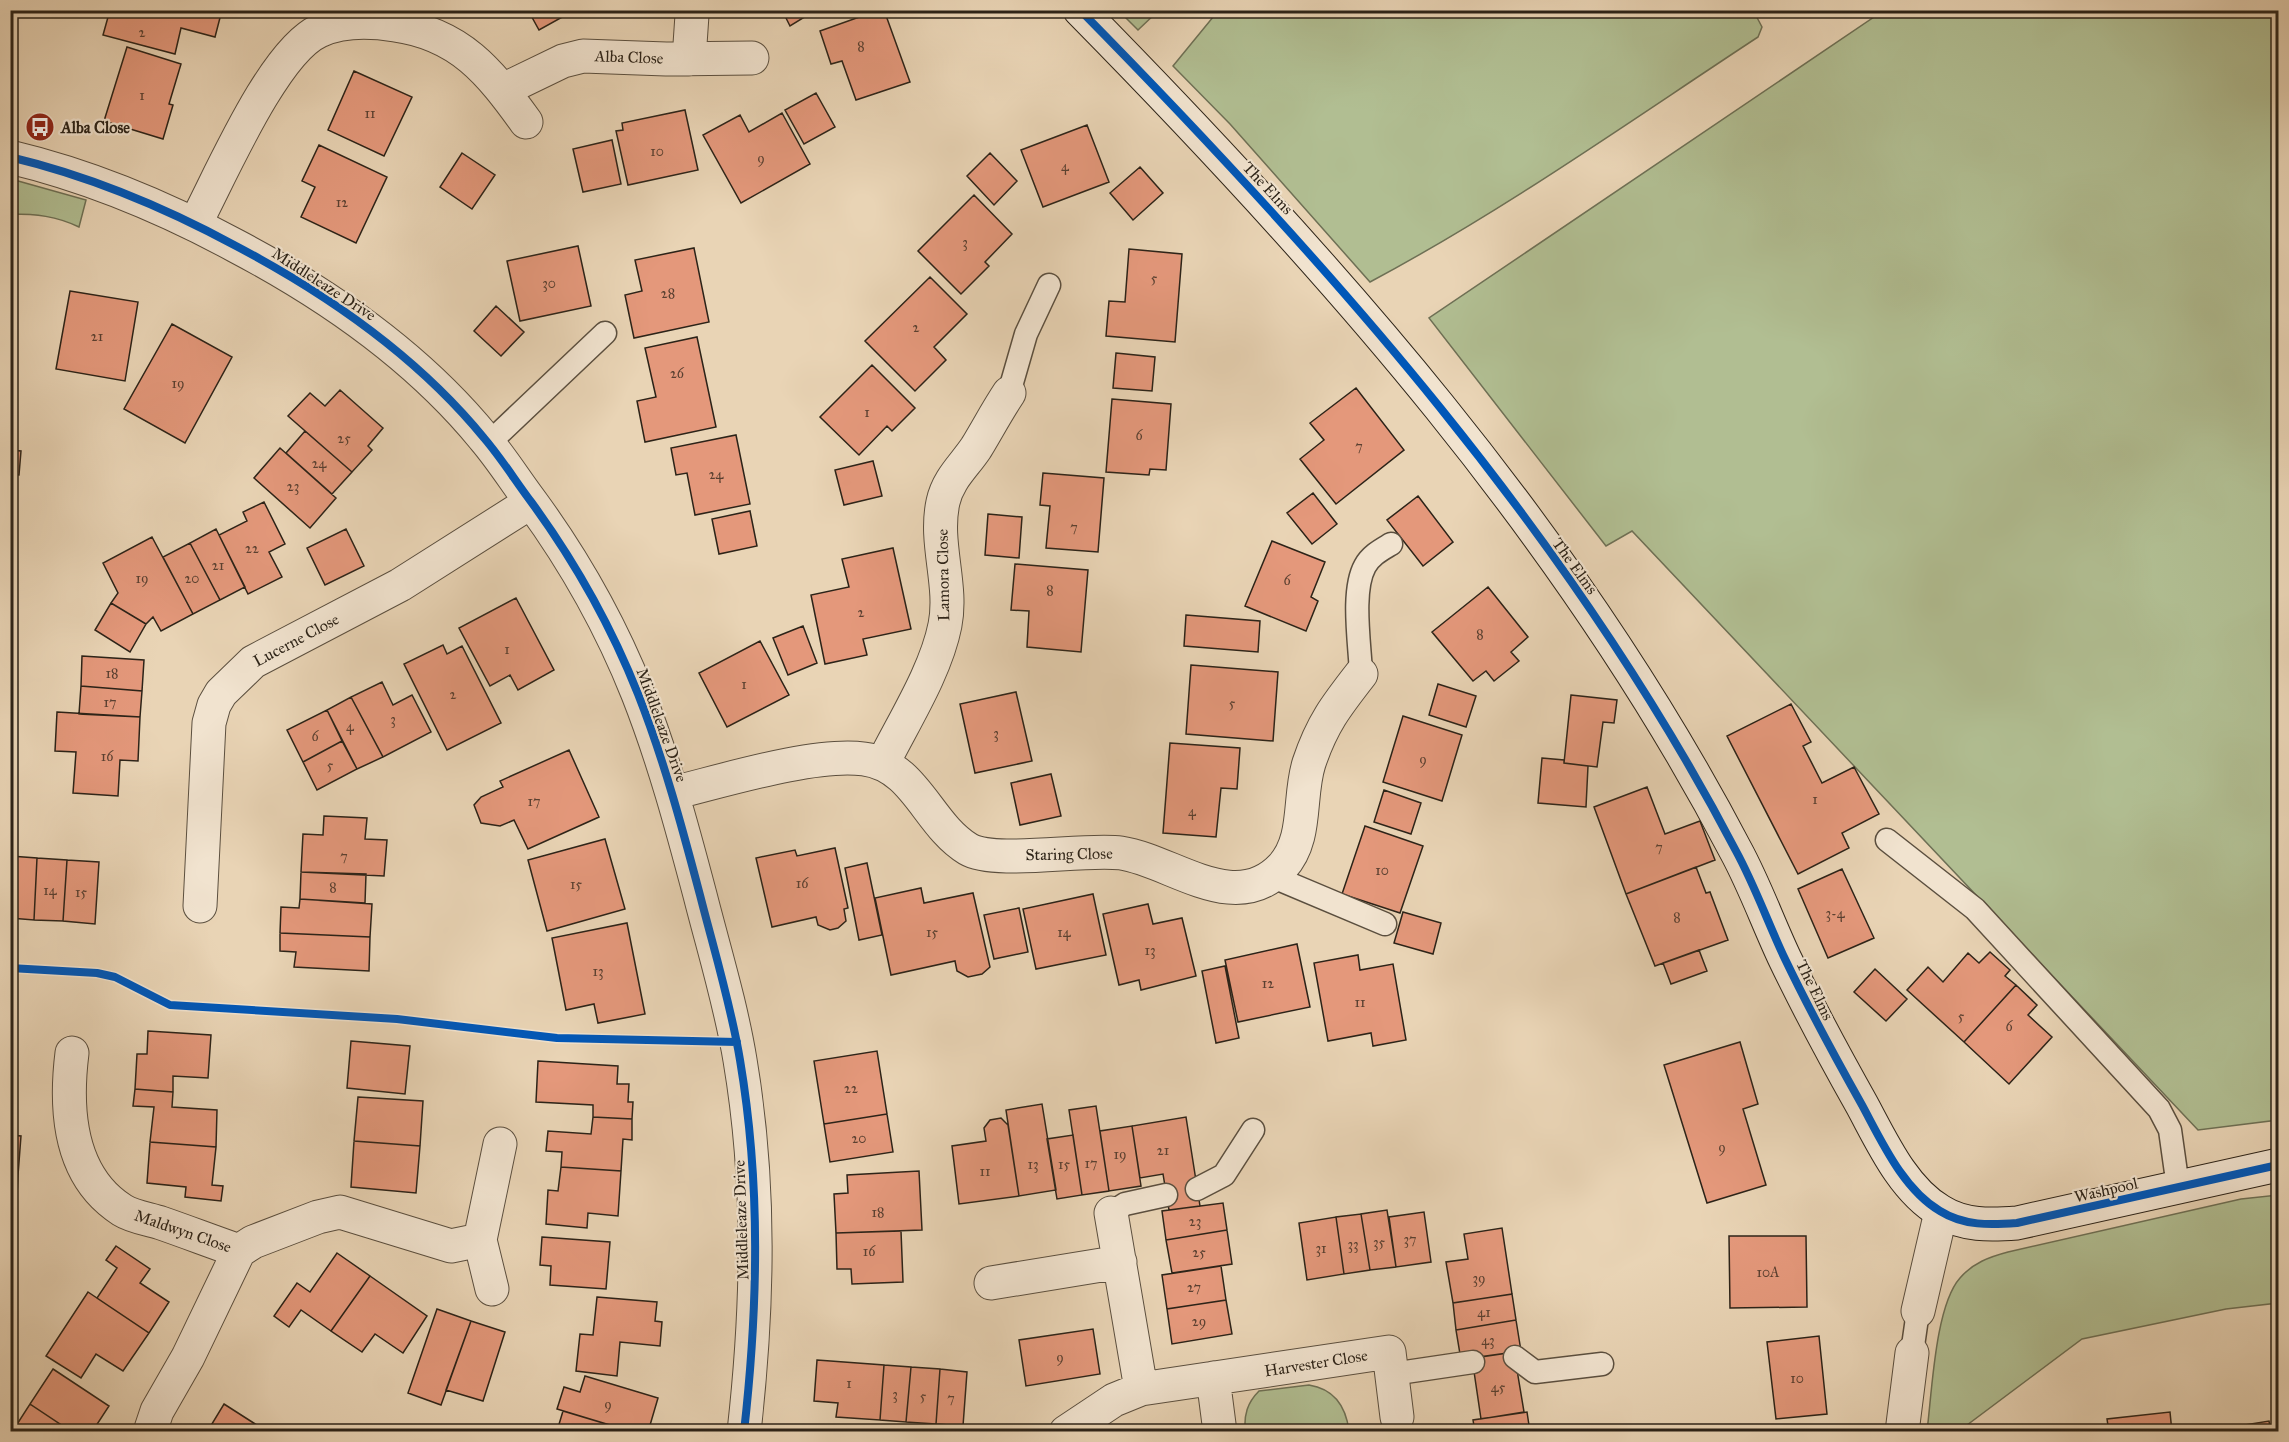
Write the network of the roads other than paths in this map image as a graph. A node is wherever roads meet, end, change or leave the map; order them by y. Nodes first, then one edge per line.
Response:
1 (1080, 10) edge
2 (692, 15) dead end
3 (325, 19) edge
4 (689, 58) junction
5 (752, 58) dead end
6 (503, 90) junction
7 (526, 122) dead end
8 (10, 158) edge
9 (195, 225) junction
10 (1049, 285) dead end
11 (605, 333) dead end
12 (1009, 393) joint
13 (489, 443) junction
14 (531, 502) junction
15 (1391, 544) dead end
16 (1361, 674) joint
17 (883, 763) junction
18 (673, 793) junction
19 (1887, 840) dead end
20 (1270, 876) junction
21 (200, 906) dead end
22 (1385, 924) dead end
23 (72, 1053) dead end
24 (1253, 1130) dead end
25 (500, 1144) dead end
26 (2278, 1165) edge
27 (2178, 1187) junction
28 (1197, 1189) dead end
29 (1166, 1195) dead end
30 (1941, 1212) junction
31 (1111, 1213) joint
32 (480, 1240) junction
33 (239, 1251) junction
34 (1120, 1262) junction
35 (991, 1283) dead end
36 (492, 1289) dead end
37 (1918, 1311) joint
38 (1912, 1353) joint
39 (1515, 1357) dead end
40 (1473, 1362) dead end
41 (1602, 1364) dead end
42 (1392, 1374) junction
43 (1213, 1378) junction
44 (1141, 1389) junction
45 (1397, 1418) dead end
46 (150, 1431) edge
47 (744, 1431) edge
48 (1066, 1431) edge
49 (1220, 1431) edge
50 (1902, 1431) edge

1 - 30 street, The Elms
2 - 4 street
3 - 6 street
3 - 9 street
4 - 5 street, Alba Close
4 - 6 street, Alba Close
6 - 7 street
8 - 9 street, Middleleaze Drive
9 - 13 street, Middleleaze Drive
10 - 12 lane
11 - 13 lane
12 - 17 street, Lamora Close
13 - 14 street, Middleleaze Drive
14 - 18 street, Middleleaze Drive
14 - 21 street, Lucerne Close
15 - 16 lane
16 - 20 street, Staring Close
17 - 18 street
17 - 20 street, Staring Close
18 - 47 street, Middleleaze Drive
19 - 27 lane
20 - 22 lane
23 - 33 street, Maldwyn Close
24 - 28 lane
25 - 32 street
26 - 27 street, Washpool
27 - 30 street, Washpool
29 - 31 lane
30 - 37 street
31 - 34 street
32 - 33 street, Maldwyn Close
32 - 36 street
33 - 46 street, Maldwyn Close
34 - 35 street
34 - 44 street
37 - 38 lane
38 - 50 street
39 - 41 lane
40 - 42 lane
42 - 43 street, Harvester Close
42 - 45 street, Harvester Close
43 - 44 street, Harvester Close
43 - 49 street
44 - 48 street, Harvester Close

